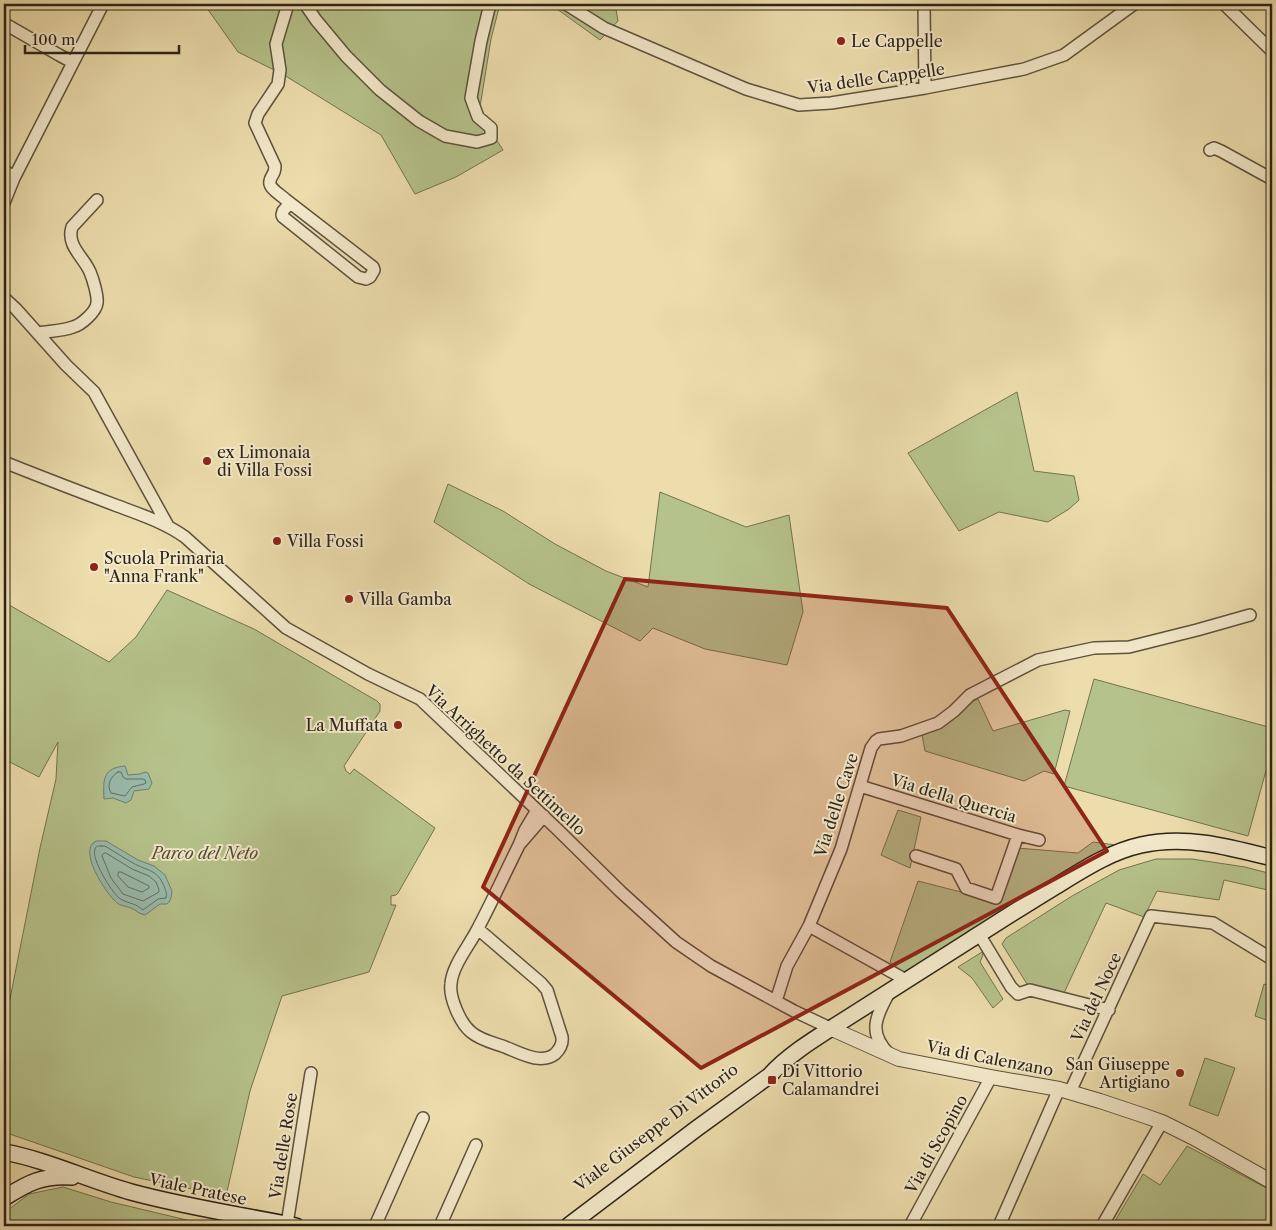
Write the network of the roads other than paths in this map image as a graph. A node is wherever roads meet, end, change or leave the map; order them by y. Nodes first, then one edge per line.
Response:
1 (103, 4) edge
2 (288, 4) edge
3 (305, 4) edge
4 (490, 4) edge
5 (566, 4) edge
6 (924, 4) edge
7 (1134, 4) edge
8 (1224, 4) edge
9 (7, 25) dead end
10 (1272, 51) edge
11 (72, 62) junction
12 (925, 88) junction
13 (1210, 150) dead end
14 (4, 170) edge
15 (14, 178) junction
16 (1272, 179) edge
17 (97, 200) dead end
18 (4, 203) edge
19 (290, 203) junction
20 (4, 298) edge
21 (38, 333) junction
22 (4, 463) edge
23 (168, 526) junction
24 (1250, 615) dead end
25 (860, 786) junction
26 (541, 813) junction
27 (1018, 835) junction
28 (1039, 840) dead end
29 (916, 856) dead end
30 (1272, 858) edge
31 (808, 926) junction
32 (478, 929) junction
33 (979, 934) junction
34 (1272, 959) edge
35 (906, 980) junction
36 (891, 990) junction
37 (776, 1001) junction
38 (1109, 1010) junction
39 (830, 1028) junction
40 (891, 1056) junction
41 (779, 1066) junction
42 (312, 1073) dead end
43 (991, 1078) junction
44 (1065, 1091) junction
45 (423, 1118) dead end
46 (1162, 1122) junction
47 (476, 1145) dead end
48 (4, 1152) edge
49 (94, 1180) junction
50 (1272, 1182) edge
51 (4, 1198) edge
52 (292, 1225) edge
53 (375, 1226) edge
54 (440, 1226) edge
55 (559, 1226) edge
56 (568, 1226) edge
57 (910, 1226) edge
58 (998, 1226) edge
59 (1102, 1226) edge

1 - 11 street
2 - 19 street
3 - 4 street
5 - 12 street, Via delle Cappelle
6 - 12 street
7 - 12 street, Via delle Cappelle
8 - 10 street
9 - 11 street
11 - 15 street
13 - 16 street
14 - 15 street
15 - 18 street
17 - 21 street
19 - 19 street
20 - 21 street, Via Arrighetto da Settimello
21 - 23 street, Via Arrighetto da Settimello
22 - 23 street
23 - 26 street, Via Arrighetto da Settimello
24 - 25 street, Via delle Cave
25 - 27 street, Via della Quercia
25 - 31 street, Via delle Cave
26 - 32 street
26 - 37 street, Via Arrighetto da Settimello
27 - 28 street, Via della Quercia
27 - 29 street
30 - 33 main road, Viale Giuseppe Di Vittorio
31 - 35 street
31 - 37 street, Via delle Cave
32 - 32 street
33 - 35 main road, Viale Giuseppe Di Vittorio
33 - 38 street
34 - 38 street, Via del Noce
35 - 36 main road, Viale Giuseppe Di Vittorio
36 - 39 main road, Viale Giuseppe Di Vittorio
36 - 40 street
37 - 39 street, Via Arrighetto da Settimello
38 - 44 street, Via del Noce
39 - 40 street, Via di Calenzano
39 - 41 main road, Viale Giuseppe Di Vittorio
40 - 43 street, Via di Calenzano
41 - 55 main road, Viale Giuseppe Di Vittorio
41 - 56 main road, Viale Giuseppe Di Vittorio
42 - 52 street, Via delle Rose
43 - 44 street, Via di Calenzano
43 - 57 street, Via di Scopino
44 - 46 street, Via di Calenzano
44 - 58 street, Via del Noce
45 - 53 street
46 - 50 street, Via di Calenzano
46 - 59 street
47 - 54 street
48 - 49 main road, Viale Pratese
49 - 51 main road, Viale Pratese
49 - 52 main road, Viale Pratese

